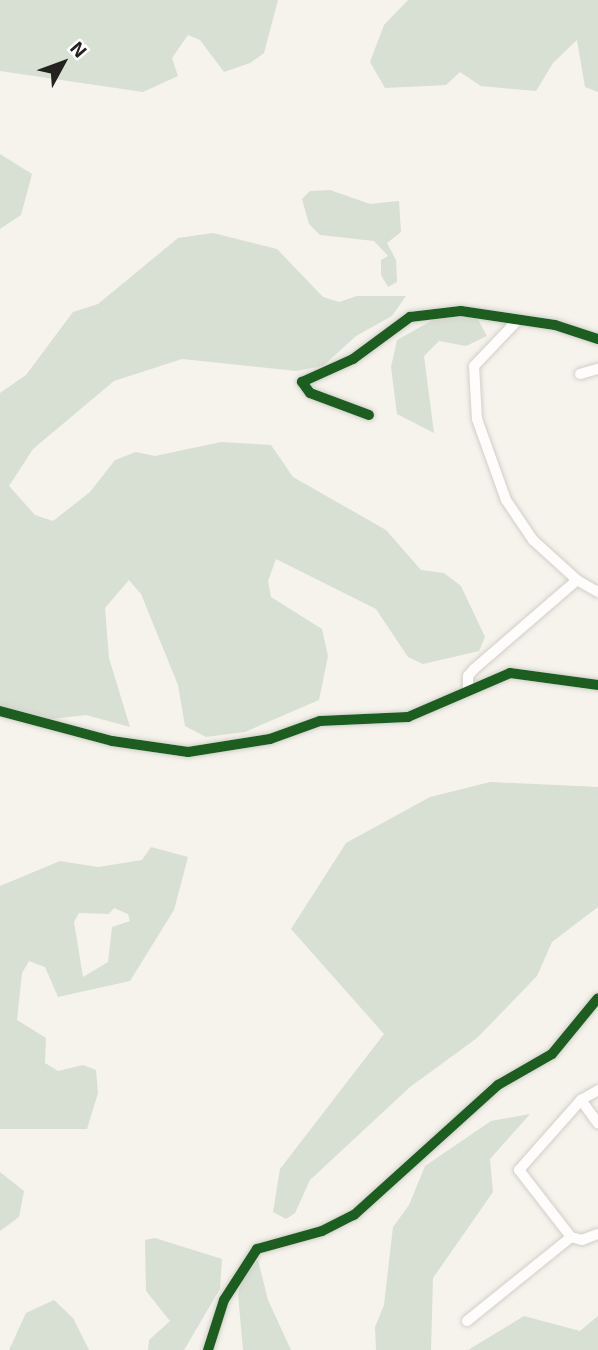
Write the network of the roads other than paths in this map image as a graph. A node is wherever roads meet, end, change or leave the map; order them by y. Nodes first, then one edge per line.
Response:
1 (515, 323) junction
2 (598, 339) edge
3 (598, 369) edge
4 (580, 374) dead end
5 (369, 415) dead end
6 (577, 580) junction
7 (598, 592) edge
8 (598, 685) edge
9 (468, 690) junction
10 (0, 712) edge
11 (598, 998) edge
12 (598, 1090) edge
13 (581, 1100) junction
14 (598, 1124) edge
15 (598, 1234) edge
16 (571, 1237) junction
17 (467, 1321) dead end
18 (208, 1350) edge

1 - 2 street
1 - 5 street
1 - 6 street
3 - 4 street
6 - 7 street
6 - 9 street
8 - 9 street
9 - 10 street
11 - 18 street
12 - 13 street
13 - 14 street
13 - 16 street
15 - 16 street
16 - 17 street

